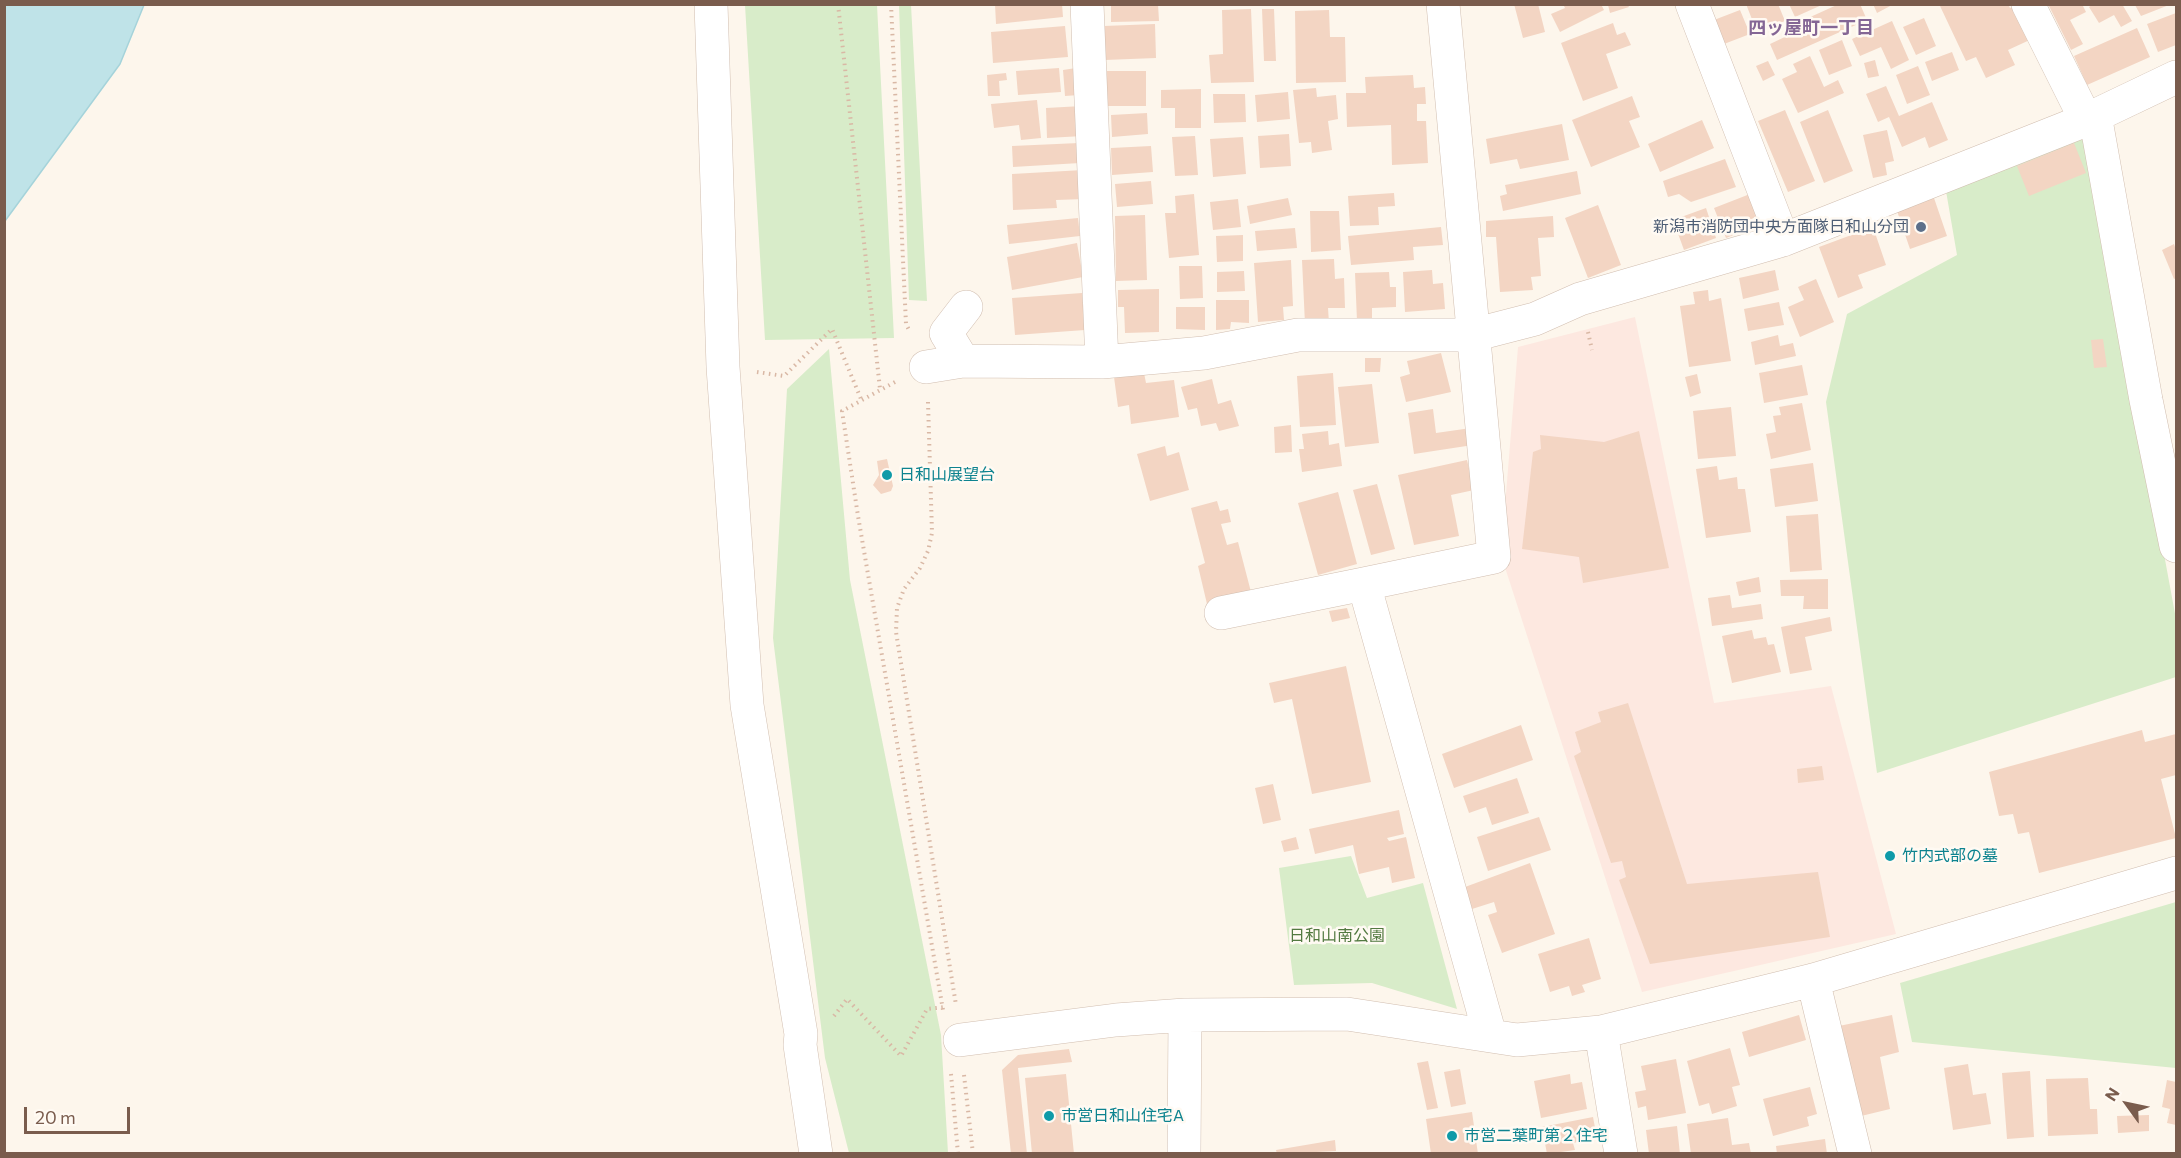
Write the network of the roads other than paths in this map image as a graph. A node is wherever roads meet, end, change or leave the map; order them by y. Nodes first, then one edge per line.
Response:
1 (711, 4) edge
2 (1087, 4) edge
3 (1443, 4) edge
4 (1692, 4) edge
5 (2028, 4) edge
6 (2176, 77) edge
7 (2090, 118) junction
8 (1783, 240) junction
9 (966, 307) dead end
10 (1473, 335) junction
11 (963, 361) junction
12 (1102, 362) junction
13 (926, 367) road end
14 (2176, 546) edge
15 (1364, 584) junction
16 (1221, 613) dead end
17 (2176, 873) edge
18 (1813, 980) junction
19 (1185, 1016) junction
20 (1601, 1032) junction
21 (1490, 1035) junction
22 (952, 1041) road end
23 (816, 1154) edge
24 (1184, 1154) edge
25 (1621, 1154) edge
26 (1855, 1154) edge

1 - 23 street
2 - 12 street
3 - 10 street
4 - 8 street
5 - 7 street
6 - 7 street
7 - 8 street
7 - 14 street
8 - 10 street
9 - 11 street
10 - 12 street
10 - 15 street
11 - 12 street
11 - 13 street
15 - 16 street
15 - 21 street
17 - 18 street
18 - 20 street
18 - 26 street
19 - 21 street
19 - 22 street
19 - 24 street
20 - 21 street
20 - 25 street

